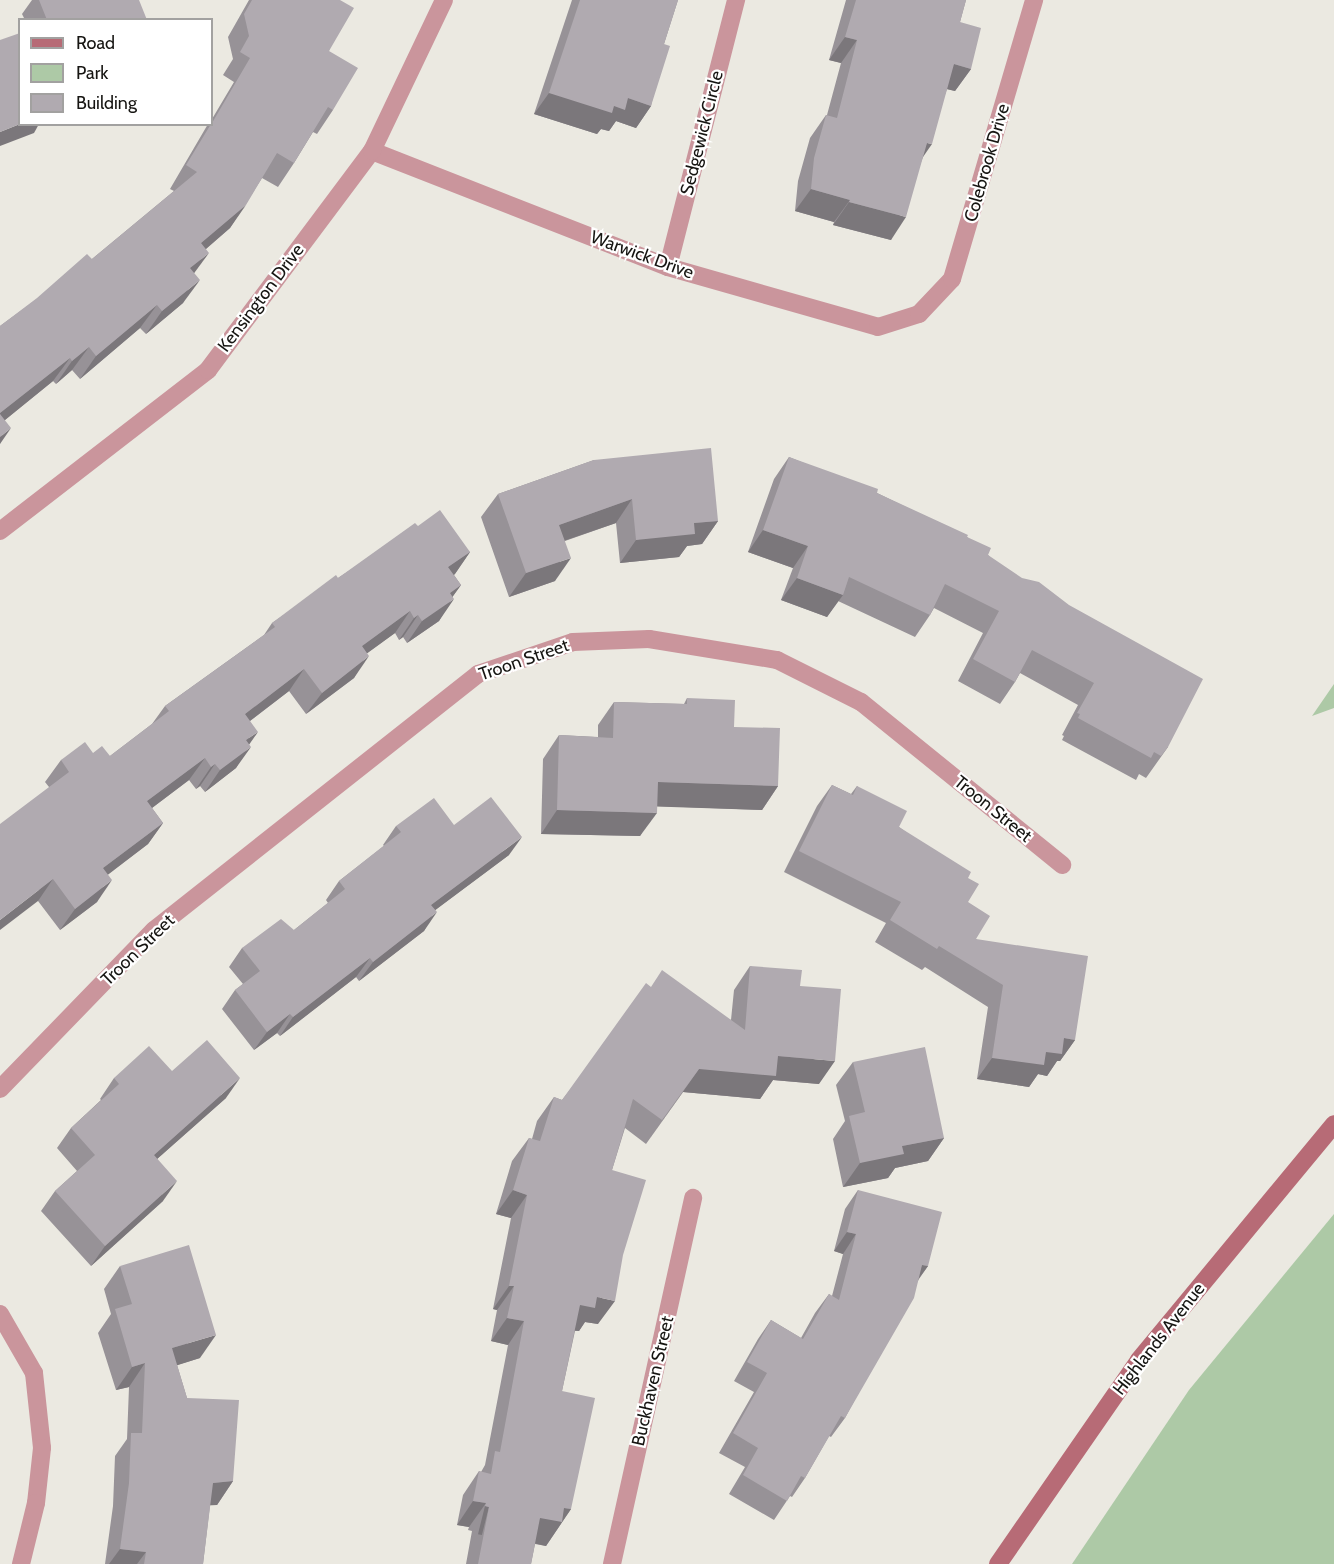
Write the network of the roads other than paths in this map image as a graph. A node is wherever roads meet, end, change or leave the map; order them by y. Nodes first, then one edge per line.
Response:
1 (444, 0) edge
2 (736, 0) edge
3 (1034, 0) edge
4 (372, 151) junction
5 (668, 267) junction
6 (919, 314) joint
7 (0, 531) edge
8 (1062, 865) dead end
9 (0, 1089) edge
10 (1334, 1124) edge
11 (693, 1198) dead end
12 (0, 1314) edge
13 (21, 1564) edge
14 (612, 1564) edge
15 (998, 1564) edge

1 - 4 street, Kensington Drive
2 - 5 street, Sedgewick Circle
3 - 6 street, Colebrook Drive
4 - 5 street, Warwick Drive
4 - 7 street, Kensington Drive
5 - 6 street, Warwick Drive
8 - 9 street, Troon Street
10 - 15 main road, Highlands Avenue
11 - 14 street, Buckhaven Street
12 - 13 street

